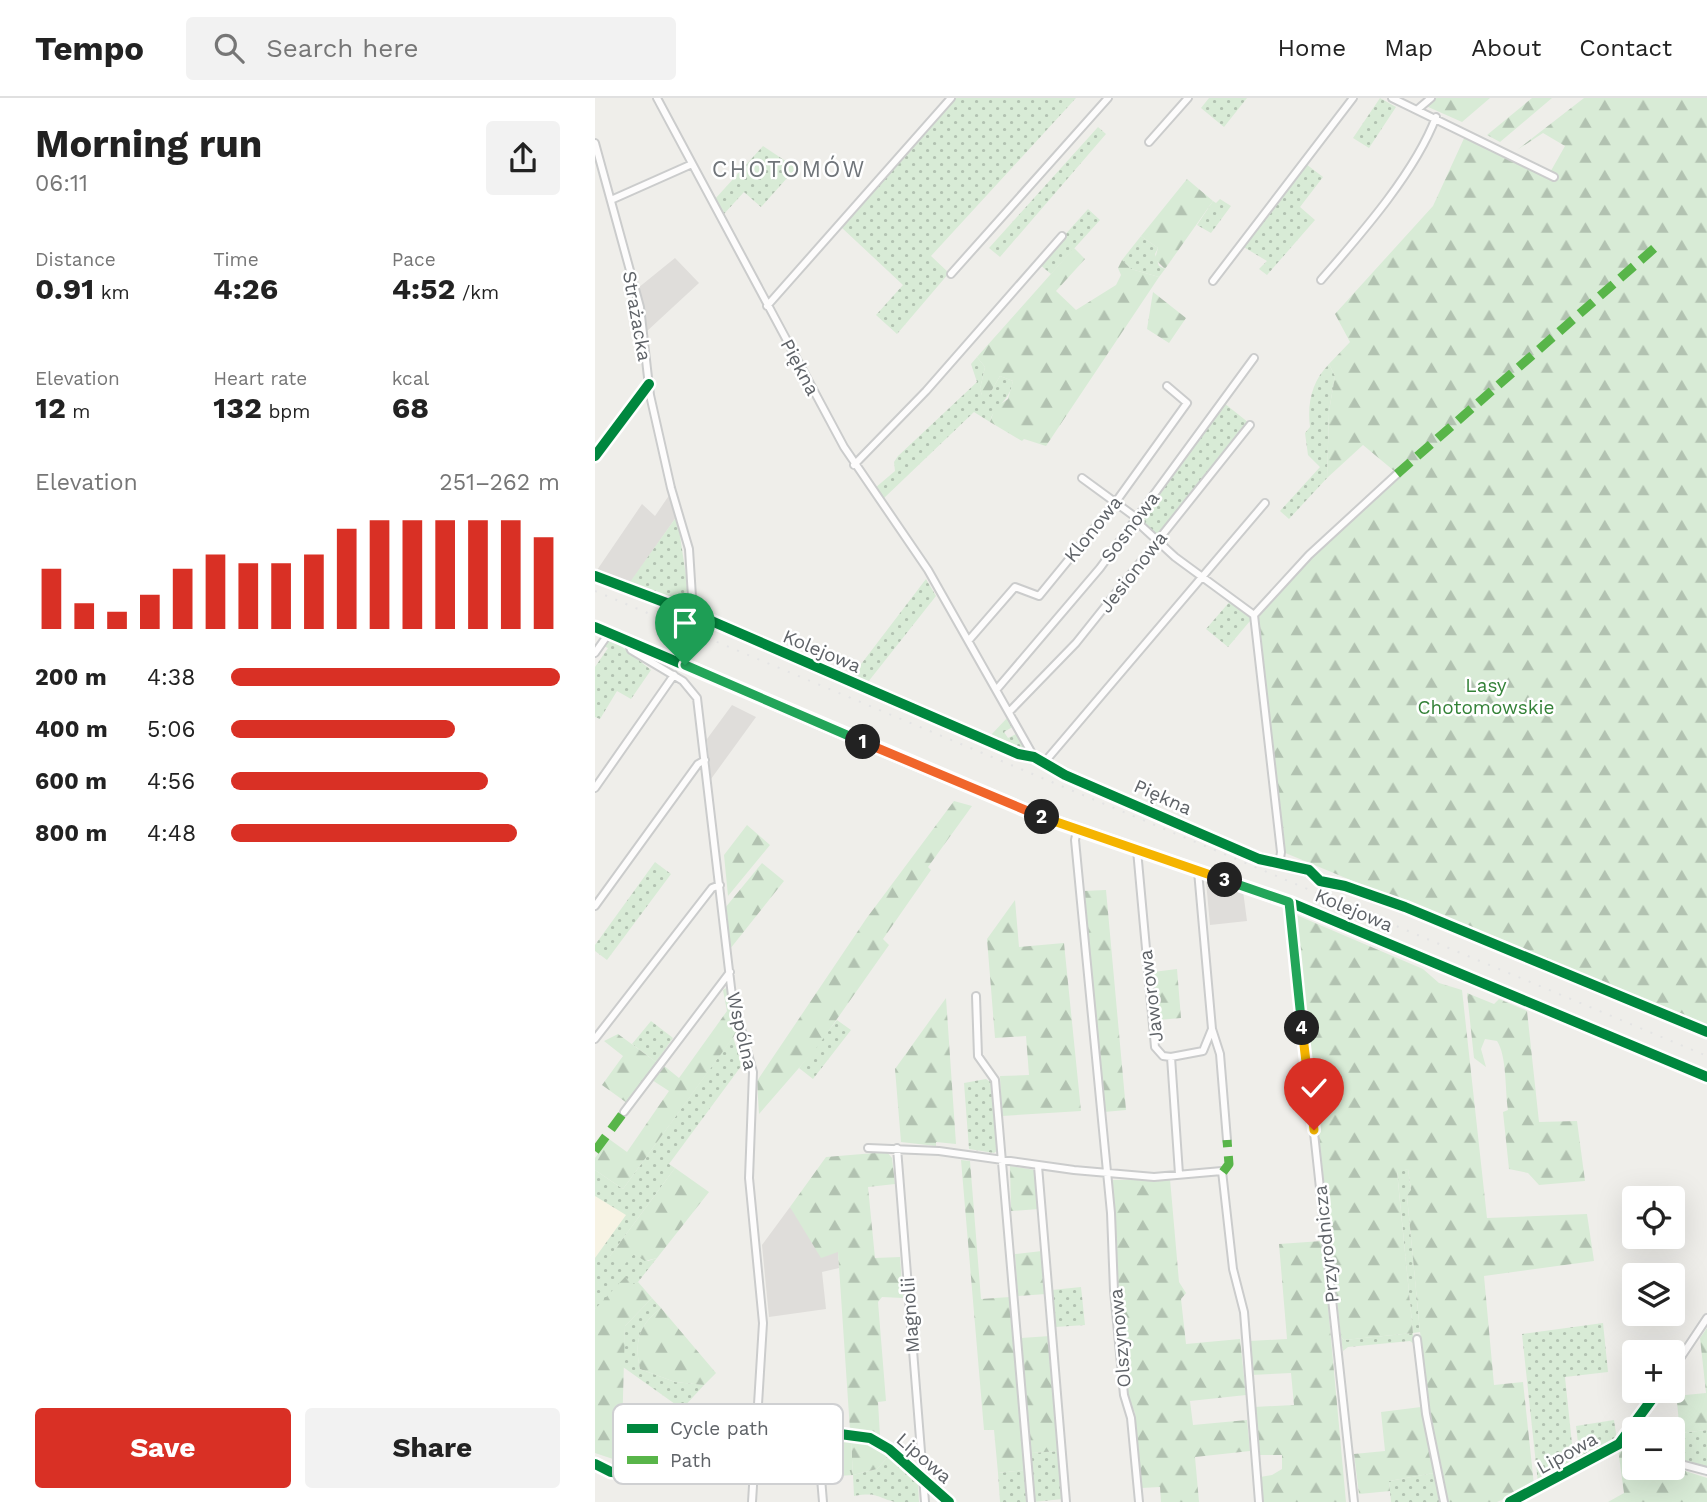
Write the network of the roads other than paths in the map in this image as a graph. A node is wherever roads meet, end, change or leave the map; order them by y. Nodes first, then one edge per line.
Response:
1 (657, 98) edge
2 (951, 98) edge
3 (1108, 98) edge
4 (1188, 98) edge
5 (1353, 98) edge
6 (1392, 98) edge
7 (1431, 98) edge
8 (1418, 109) junction
9 (1436, 117) junction
10 (1149, 142) dead end
11 (595, 143) edge
12 (692, 164) junction
13 (1554, 177) dead end
14 (611, 200) junction
15 (1062, 236) dead end
16 (951, 274) dead end
17 (1321, 280) dead end
18 (1213, 281) dead end
19 (767, 306) junction
20 (1254, 358) dead end
21 (649, 384) junction
22 (1167, 386) dead end
23 (1250, 425) dead end
24 (595, 456) edge
25 (854, 465) junction
26 (1397, 474) dead end
27 (1082, 478) dead end
28 (1115, 503) junction
29 (1265, 503) dead end
30 (1137, 520) junction
31 (1158, 542) junction
32 (595, 576) edge
33 (1201, 577) junction
34 (693, 613) junction
35 (1254, 615) junction
36 (595, 627) edge
37 (609, 633) junction
38 (627, 640) junction
39 (969, 640) junction
40 (595, 653) edge
41 (674, 675) junction
42 (997, 689) junction
43 (1009, 712) junction
44 (1034, 757) junction
45 (705, 760) junction
46 (1043, 764) junction
47 (595, 787) edge
48 (1077, 831) junction
49 (1137, 850) junction
50 (1198, 871) junction
51 (720, 885) junction
52 (1289, 902) junction
53 (595, 906) edge
54 (730, 972) junction
55 (976, 996) dead end
56 (1212, 1029) junction
57 (595, 1039) edge
58 (1219, 1049) junction
59 (1203, 1051) junction
60 (1171, 1057) junction
61 (1707, 1077) edge
62 (624, 1112) dead end
63 (1227, 1140) dead end
64 (868, 1148) dead end
65 (897, 1148) junction
66 (1003, 1161) junction
67 (1038, 1166) junction
68 (1106, 1173) junction
69 (1179, 1174) junction
70 (1707, 1318) edge
71 (1417, 1339) dead end
72 (1685, 1351) edge
73 (1649, 1403) edge
74 (758, 1404) edge
75 (843, 1435) edge
76 (1619, 1444) junction
77 (1622, 1445) edge
78 (595, 1464) edge
79 (1685, 1465) edge
80 (1707, 1471) edge
81 (613, 1472) edge
82 (924, 1481) junction
83 (754, 1484) edge
84 (822, 1484) edge
85 (753, 1502) edge
86 (823, 1502) edge
87 (925, 1502) edge
88 (949, 1502) edge
89 (1031, 1502) edge
90 (1066, 1502) edge
91 (1139, 1502) edge
92 (1259, 1502) edge
93 (1354, 1502) edge
94 (1444, 1502) edge
95 (1510, 1502) edge

1 - 12 street, Piękna
2 - 19 street
3 - 16 street
4 - 10 street
5 - 18 street
6 - 8 street
7 - 8 street
8 - 9 street
9 - 13 street
9 - 17 street
11 - 14 street, Strażacka
12 - 14 street
12 - 19 street, Piękna
14 - 21 street, Strażacka
15 - 25 street
19 - 25 street, Piękna
20 - 30 street, Sosnowa
21 - 24 street
21 - 34 street, Strażacka
22 - 28 street, Klonowa
23 - 31 street, Jesionowa
25 - 39 street, Piękna
26 - 35 street
27 - 28 street
28 - 30 street
28 - 39 street, Klonowa
29 - 33 street
30 - 31 street
30 - 42 street, Sosnowa
31 - 33 street
31 - 43 street, Jesionowa
32 - 34 street, Kolejowa
33 - 35 street
33 - 46 street
34 - 44 street, Kolejowa
35 - 46 street, Piękna
36 - 37 street, Kolejowa
37 - 38 street, Kolejowa
37 - 40 street
38 - 41 street, Wspólna
38 - 48 street, Kolejowa
39 - 42 street, Piękna
41 - 45 street, Wspólna
41 - 47 street
42 - 43 street, Piękna
43 - 44 street, Piękna
44 - 46 street, Piękna
45 - 51 street, Wspólna
45 - 53 street
48 - 49 street, Kolejowa
48 - 68 street, Olszynowa
49 - 50 street, Kolejowa
49 - 60 street, Jaworowa
50 - 52 street, Kolejowa
50 - 56 street
51 - 54 street, Wspólna
51 - 57 street
52 - 61 street, Kolejowa
52 - 93 street, Przyrodnicza
54 - 62 street
54 - 74 street, Wspólna
55 - 66 street
56 - 58 street
56 - 59 street
58 - 59 street
58 - 63 street
59 - 60 street
60 - 69 street, Jaworowa
64 - 65 street
65 - 66 street
65 - 82 street, Magnolii
66 - 67 street
66 - 89 street
67 - 68 street
67 - 90 street
68 - 69 street
68 - 91 street, Olszynowa
69 - 92 street
70 - 72 street
71 - 94 street
73 - 76 street, Lipowa
75 - 82 street, Lipowa
76 - 77 street
76 - 95 street, Lipowa
78 - 81 street, Lipowa
79 - 80 street
82 - 87 street, Magnolii
82 - 88 street, Lipowa
83 - 85 street, Wspólna
84 - 86 street

